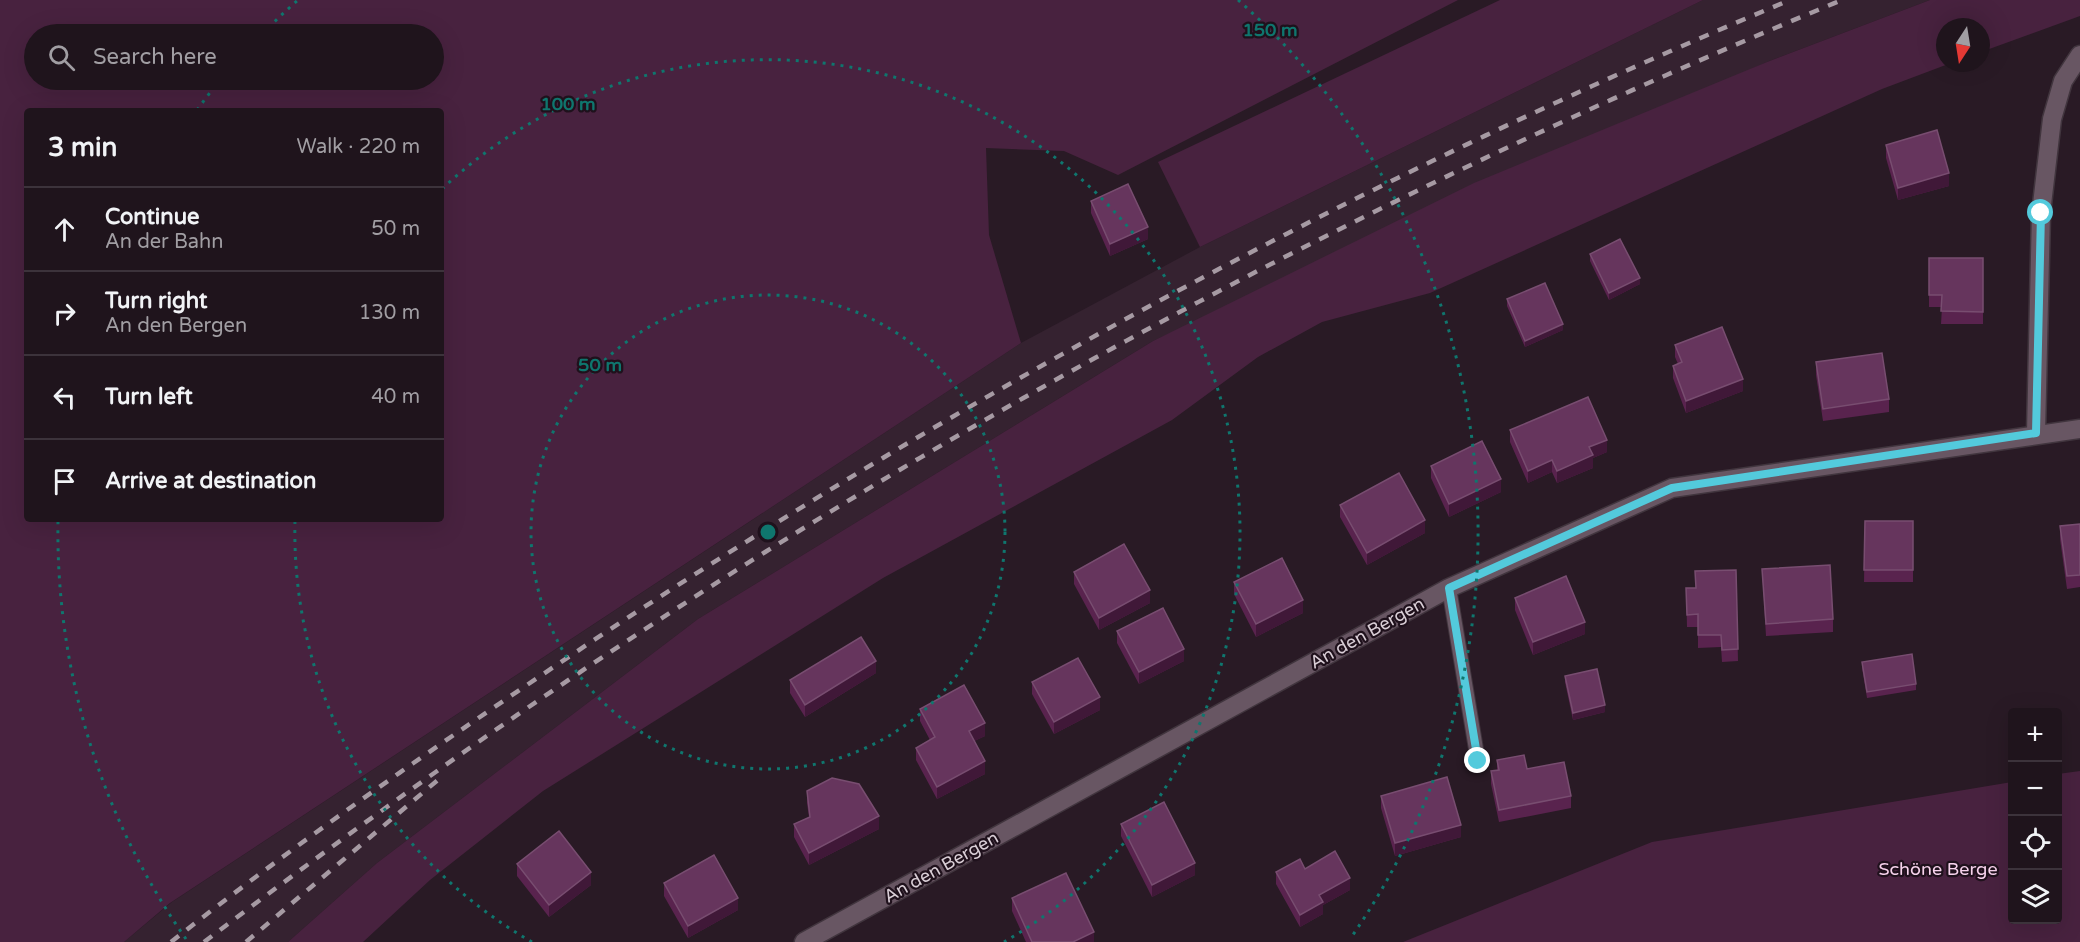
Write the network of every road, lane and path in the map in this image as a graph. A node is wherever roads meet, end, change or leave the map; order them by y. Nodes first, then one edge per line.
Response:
1 (2080, 56) edge
2 (2080, 429) edge
3 (2036, 433) junction
4 (1449, 588) junction
5 (1478, 761) dead end
6 (804, 942) edge

1 - 3 street
2 - 3 street, An den Bergen
3 - 4 street, An den Bergen
4 - 5 lane
4 - 6 street, An den Bergen

